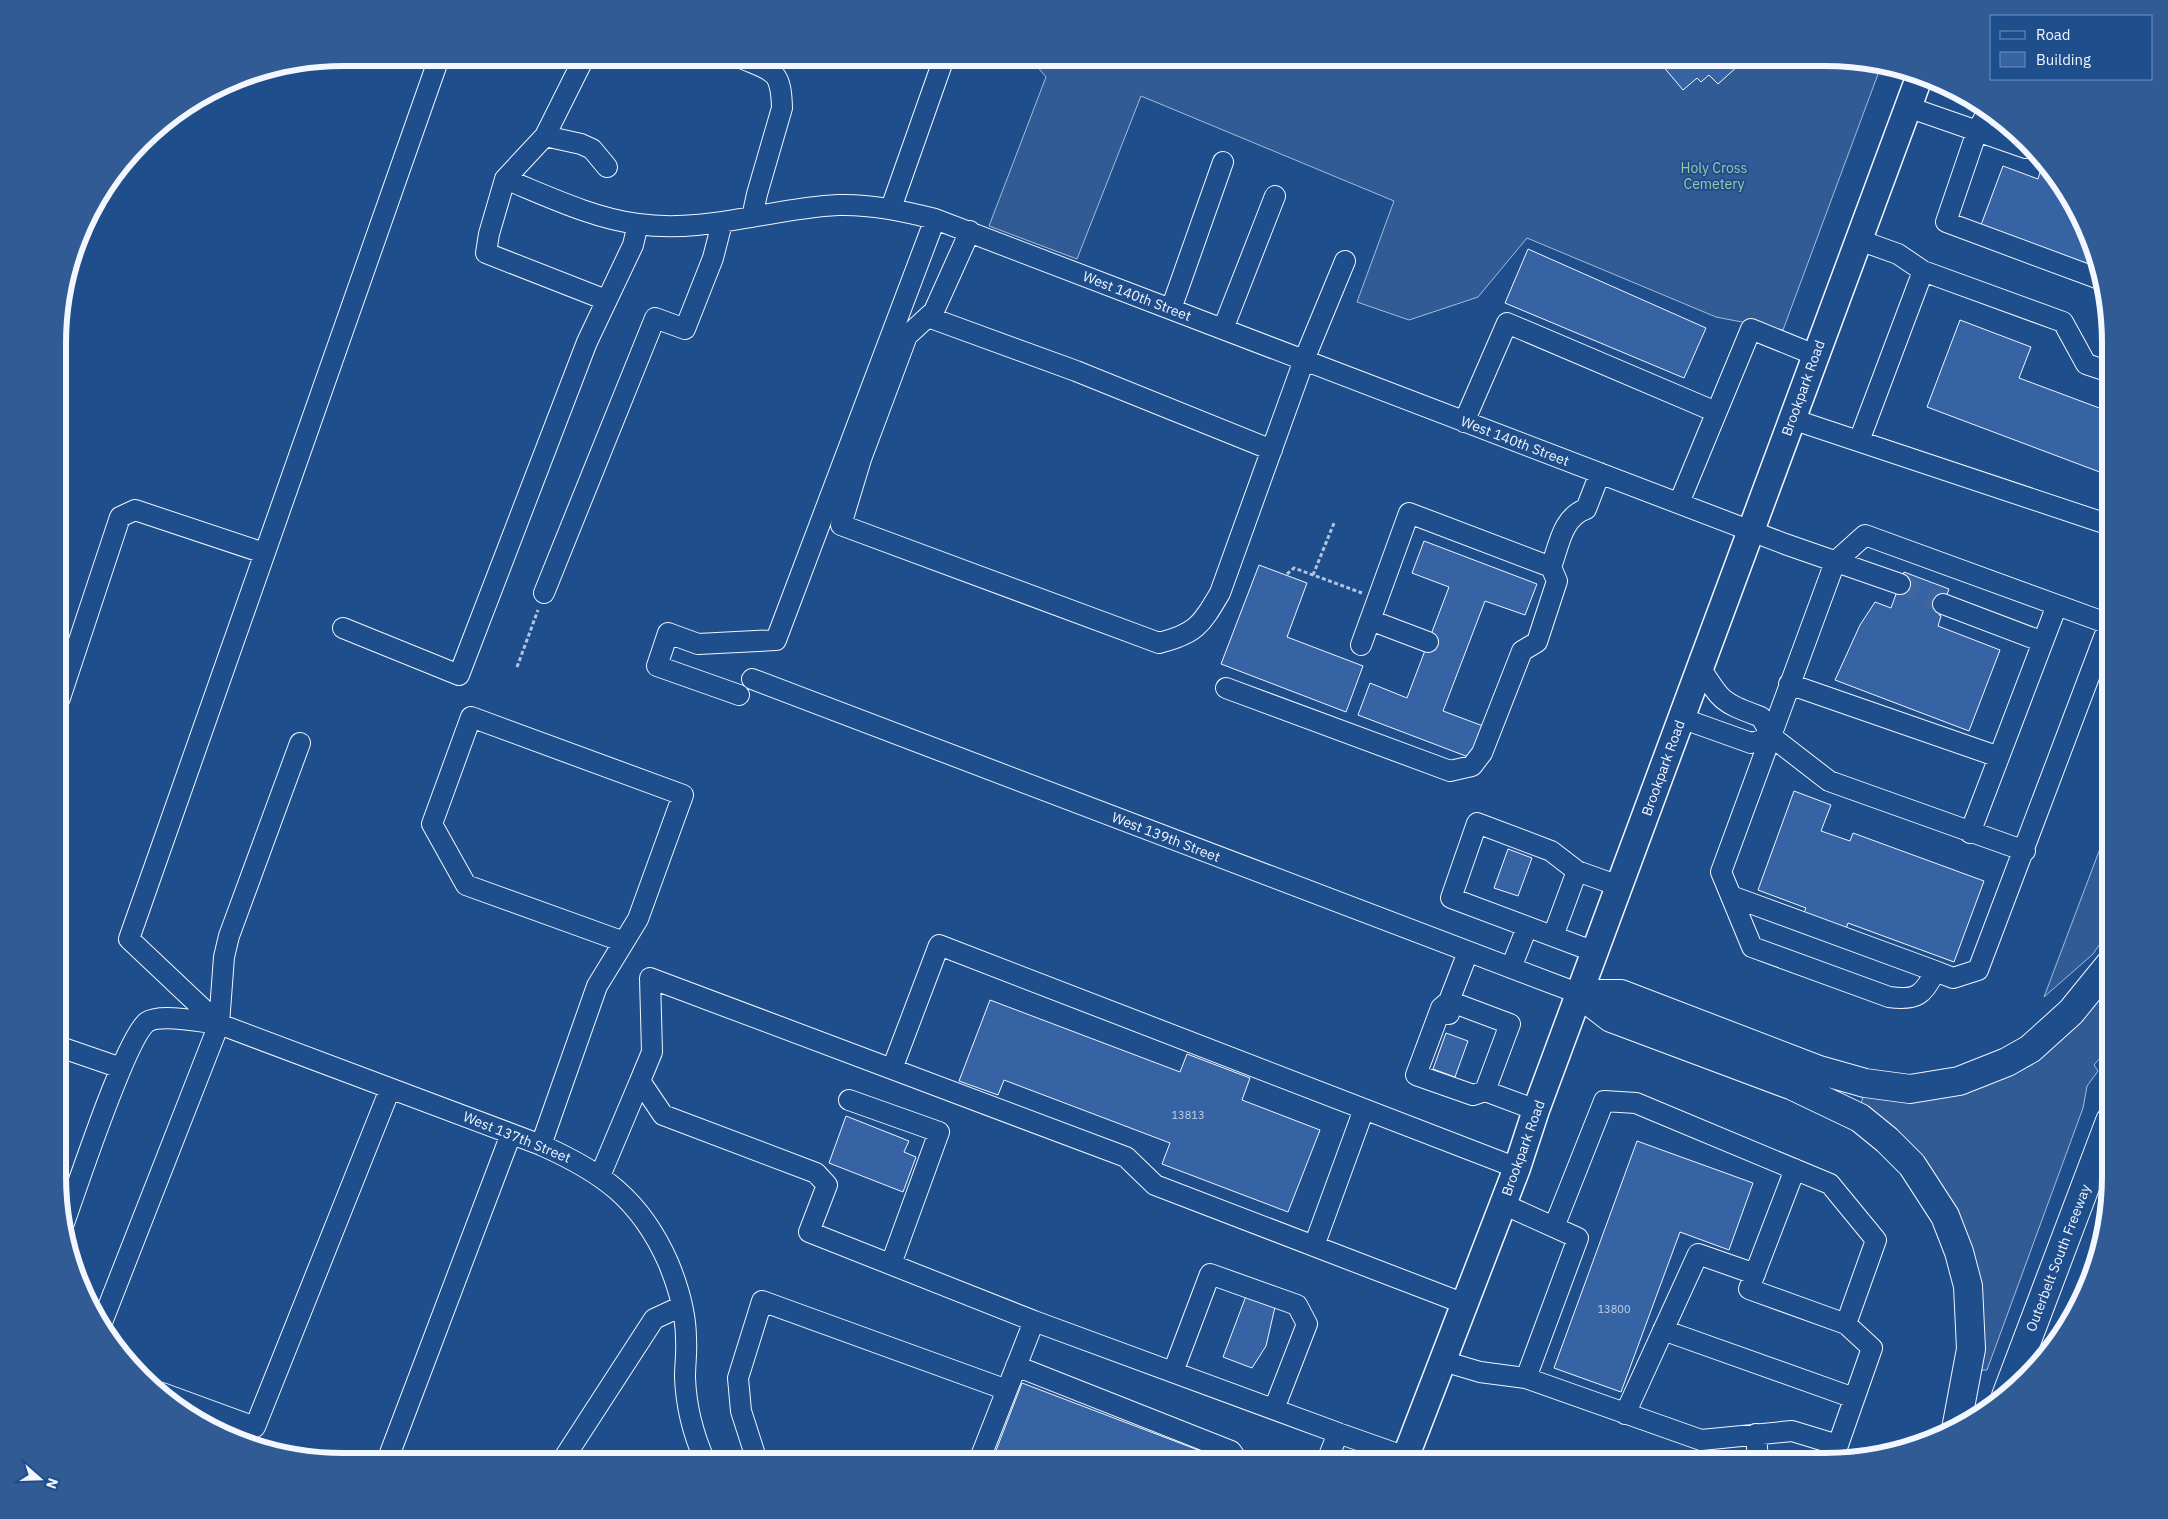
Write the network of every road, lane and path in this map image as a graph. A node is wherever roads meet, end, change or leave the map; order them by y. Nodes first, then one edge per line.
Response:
1 (436, 66) edge
2 (580, 66) edge
3 (759, 66) edge
4 (941, 66) edge
5 (1917, 82) edge
6 (1908, 107) junction
7 (1985, 117) edge
8 (1977, 131) junction
9 (545, 136) junction
10 (2020, 146) edge
11 (1223, 162) dead end
12 (606, 168) dead end
13 (505, 179) junction
14 (1275, 196) dead end
15 (891, 208) junction
16 (752, 217) junction
17 (935, 218) junction
18 (722, 222) junction
19 (638, 224) junction
20 (970, 231) junction
21 (1859, 240) junction
22 (1345, 261) dead end
23 (1923, 271) junction
24 (2093, 277) edge
25 (606, 300) junction
26 (1171, 309) junction
27 (928, 317) junction
28 (1223, 329) junction
29 (1815, 355) junction
30 (1304, 360) junction
31 (2102, 369) edge
32 (1716, 412) junction
33 (1792, 419) junction
34 (1464, 422) junction
35 (1859, 441) junction
36 (1272, 450) junction
37 (1600, 473) junction
38 (1679, 503) junction
39 (2102, 522) edge
40 (1334, 523) dead end
41 (1752, 530) junction
42 (264, 553) junction
43 (1835, 562) junction
44 (1551, 567) junction
45 (1287, 574) dead end
46 (1313, 574) junction
47 (1900, 584) tunnel mouth
48 (544, 593) joint
49 (1362, 594) dead end
50 (1943, 604) tunnel mouth
51 (2057, 605) junction
52 (1370, 620) junction
53 (2102, 621) edge
54 (343, 628) dead end
55 (1428, 642) dead end
56 (2043, 642) junction
57 (2102, 643) edge
58 (1361, 645) dead end
59 (518, 667) dead end
60 (1700, 667) junction
61 (752, 679) dead end
62 (66, 680) edge
63 (1789, 684) junction
64 (1226, 688) dead end
65 (739, 695) dead end
66 (1681, 718) junction
67 (1772, 737) junction
68 (300, 743) dead end
69 (1999, 757) junction
70 (1970, 833) junction
71 (2025, 851) junction
72 (1576, 871) junction
73 (1619, 886) junction
74 (1731, 896) junction
75 (1527, 927) junction
76 (1553, 936) junction
77 (624, 942) junction
78 (1468, 952) junction
79 (1595, 952) junction
80 (1511, 968) junction
81 (1935, 971) junction
82 (2102, 974) edge
83 (1580, 994) junction
84 (1449, 1001) junction
85 (219, 1024) junction
86 (66, 1049) edge
87 (121, 1068) junction
88 (892, 1070) junction
89 (640, 1082) junction
90 (390, 1088) junction
91 (1485, 1091) junction
92 (849, 1100) dead end
93 (1364, 1109) junction
94 (1536, 1110) junction
95 (511, 1134) junction
96 (2102, 1142) edge
97 (541, 1145) junction
98 (1516, 1168) junction
99 (1795, 1169) junction
100 (600, 1176) junction
101 (1503, 1204) junction
102 (69, 1210) edge
103 (1554, 1227) junction
104 (1314, 1246) junction
105 (890, 1264) junction
106 (1755, 1274) junction
107 (1465, 1304) junction
108 (682, 1306) junction
109 (104, 1316) edge
110 (1034, 1321) junction
111 (1846, 1324) junction
112 (1663, 1330) junction
113 (1443, 1361) junction
114 (1016, 1366) junction
115 (1173, 1372) junction
116 (1526, 1378) junction
117 (2012, 1380) edge
118 (1007, 1390) junction
119 (1854, 1398) junction
120 (182, 1400) edge
121 (1274, 1409) junction
122 (1625, 1414) junction
123 (1958, 1419) edge
124 (1338, 1433) junction
125 (1756, 1434) junction
126 (390, 1453) edge
127 (567, 1453) edge
128 (701, 1453) edge
129 (754, 1453) edge
130 (982, 1453) edge
131 (1232, 1453) edge
132 (1330, 1453) edge
133 (1390, 1453) edge
134 (1407, 1453) edge
135 (1757, 1453) edge

1 - 42 street
2 - 9 street
3 - 16 street
4 - 15 street
5 - 6 main road, Brookpark Road
6 - 8 street
6 - 21 main road, Brookpark Road
7 - 8 street
8 - 10 street
8 - 24 street
9 - 12 street
9 - 13 street
11 - 26 street
13 - 19 street, West 140th Street
13 - 25 street
14 - 28 street
15 - 16 street, West 140th Street
15 - 17 street, West 140th Street
16 - 18 street, West 140th Street
17 - 20 street, West 140th Street
17 - 65 street
18 - 19 street, West 140th Street
18 - 48 street
19 - 25 street
20 - 26 street, West 140th Street
20 - 27 street
21 - 23 street
21 - 29 main road, Brookpark Road
22 - 30 street
23 - 31 street
23 - 35 street
25 - 54 street
26 - 28 street, West 140th Street
27 - 36 street
27 - 36 street
28 - 30 street, West 140th Street
29 - 32 street
29 - 33 main road, Brookpark Road
30 - 34 street, West 140th Street
30 - 36 street
32 - 34 street
32 - 38 street
33 - 35 street
33 - 41 main road, Brookpark Road
34 - 37 street, West 140th Street
35 - 39 street
37 - 38 street, West 140th Street
37 - 44 street
38 - 41 street, West 140th Street
40 - 46 path
41 - 43 street, West 140th Street
41 - 60 main road, Brookpark Road
42 - 62 street
42 - 85 street
43 - 47 street, West 140th Street
43 - 51 street
43 - 63 street
44 - 52 street
44 - 64 street
45 - 46 path
46 - 49 path
48 - 59 path
50 - 56 street
51 - 53 street
51 - 56 street
52 - 55 street
52 - 58 street
56 - 69 street
57 - 71 street
60 - 66 main road, Brookpark Road
60 - 67 street
61 - 78 street, West 139th Street
63 - 67 street
63 - 69 street
66 - 67 street
66 - 73 main road, Brookpark Road
67 - 70 street
67 - 74 street
68 - 85 street
69 - 70 street
70 - 71 street
71 - 81 street
72 - 73 street
72 - 75 street
72 - 76 street
73 - 79 main road, Brookpark Road
74 - 81 street
74 - 81 street
75 - 76 street
75 - 80 street
76 - 79 street
77 - 77 street
77 - 97 street
78 - 80 street, West 139th Street
78 - 84 street
79 - 83 main road, Brookpark Road
80 - 83 street, West 139th Street
82 - 83 highway
83 - 94 main road, Brookpark Road
83 - 123 highway
84 - 91 street
84 - 91 street
85 - 87 street
85 - 90 street, West 137th Street
85 - 109 street
86 - 87 street
87 - 102 street
88 - 89 street
88 - 93 street
88 - 104 street
89 - 100 street
89 - 105 street
90 - 95 street, West 137th Street
90 - 120 street
91 - 94 street
92 - 105 street
93 - 98 street
93 - 104 street
94 - 98 main road, Brookpark Road
95 - 97 street, West 137th Street
95 - 126 street
96 - 117 highway, Outerbelt South Freeway
97 - 100 street, West 137th Street
98 - 101 main road, Brookpark Road
99 - 103 street
99 - 106 street
99 - 111 street
100 - 108 street, West 137th Street
101 - 103 street
101 - 107 main road, Brookpark Road
103 - 116 street
104 - 107 street
105 - 110 street
106 - 111 street
106 - 112 street
107 - 113 main road, Brookpark Road
108 - 127 street
108 - 128 street, West 137th Street
110 - 114 street
110 - 115 street
111 - 119 street
112 - 119 street
112 - 122 street
113 - 116 street
113 - 134 main road, Brookpark Road
114 - 118 street
114 - 131 street
115 - 121 street
115 - 121 street
116 - 122 street
118 - 129 street
118 - 130 street
119 - 125 street
121 - 124 street
122 - 125 street
124 - 132 street
124 - 133 street
125 - 135 street

